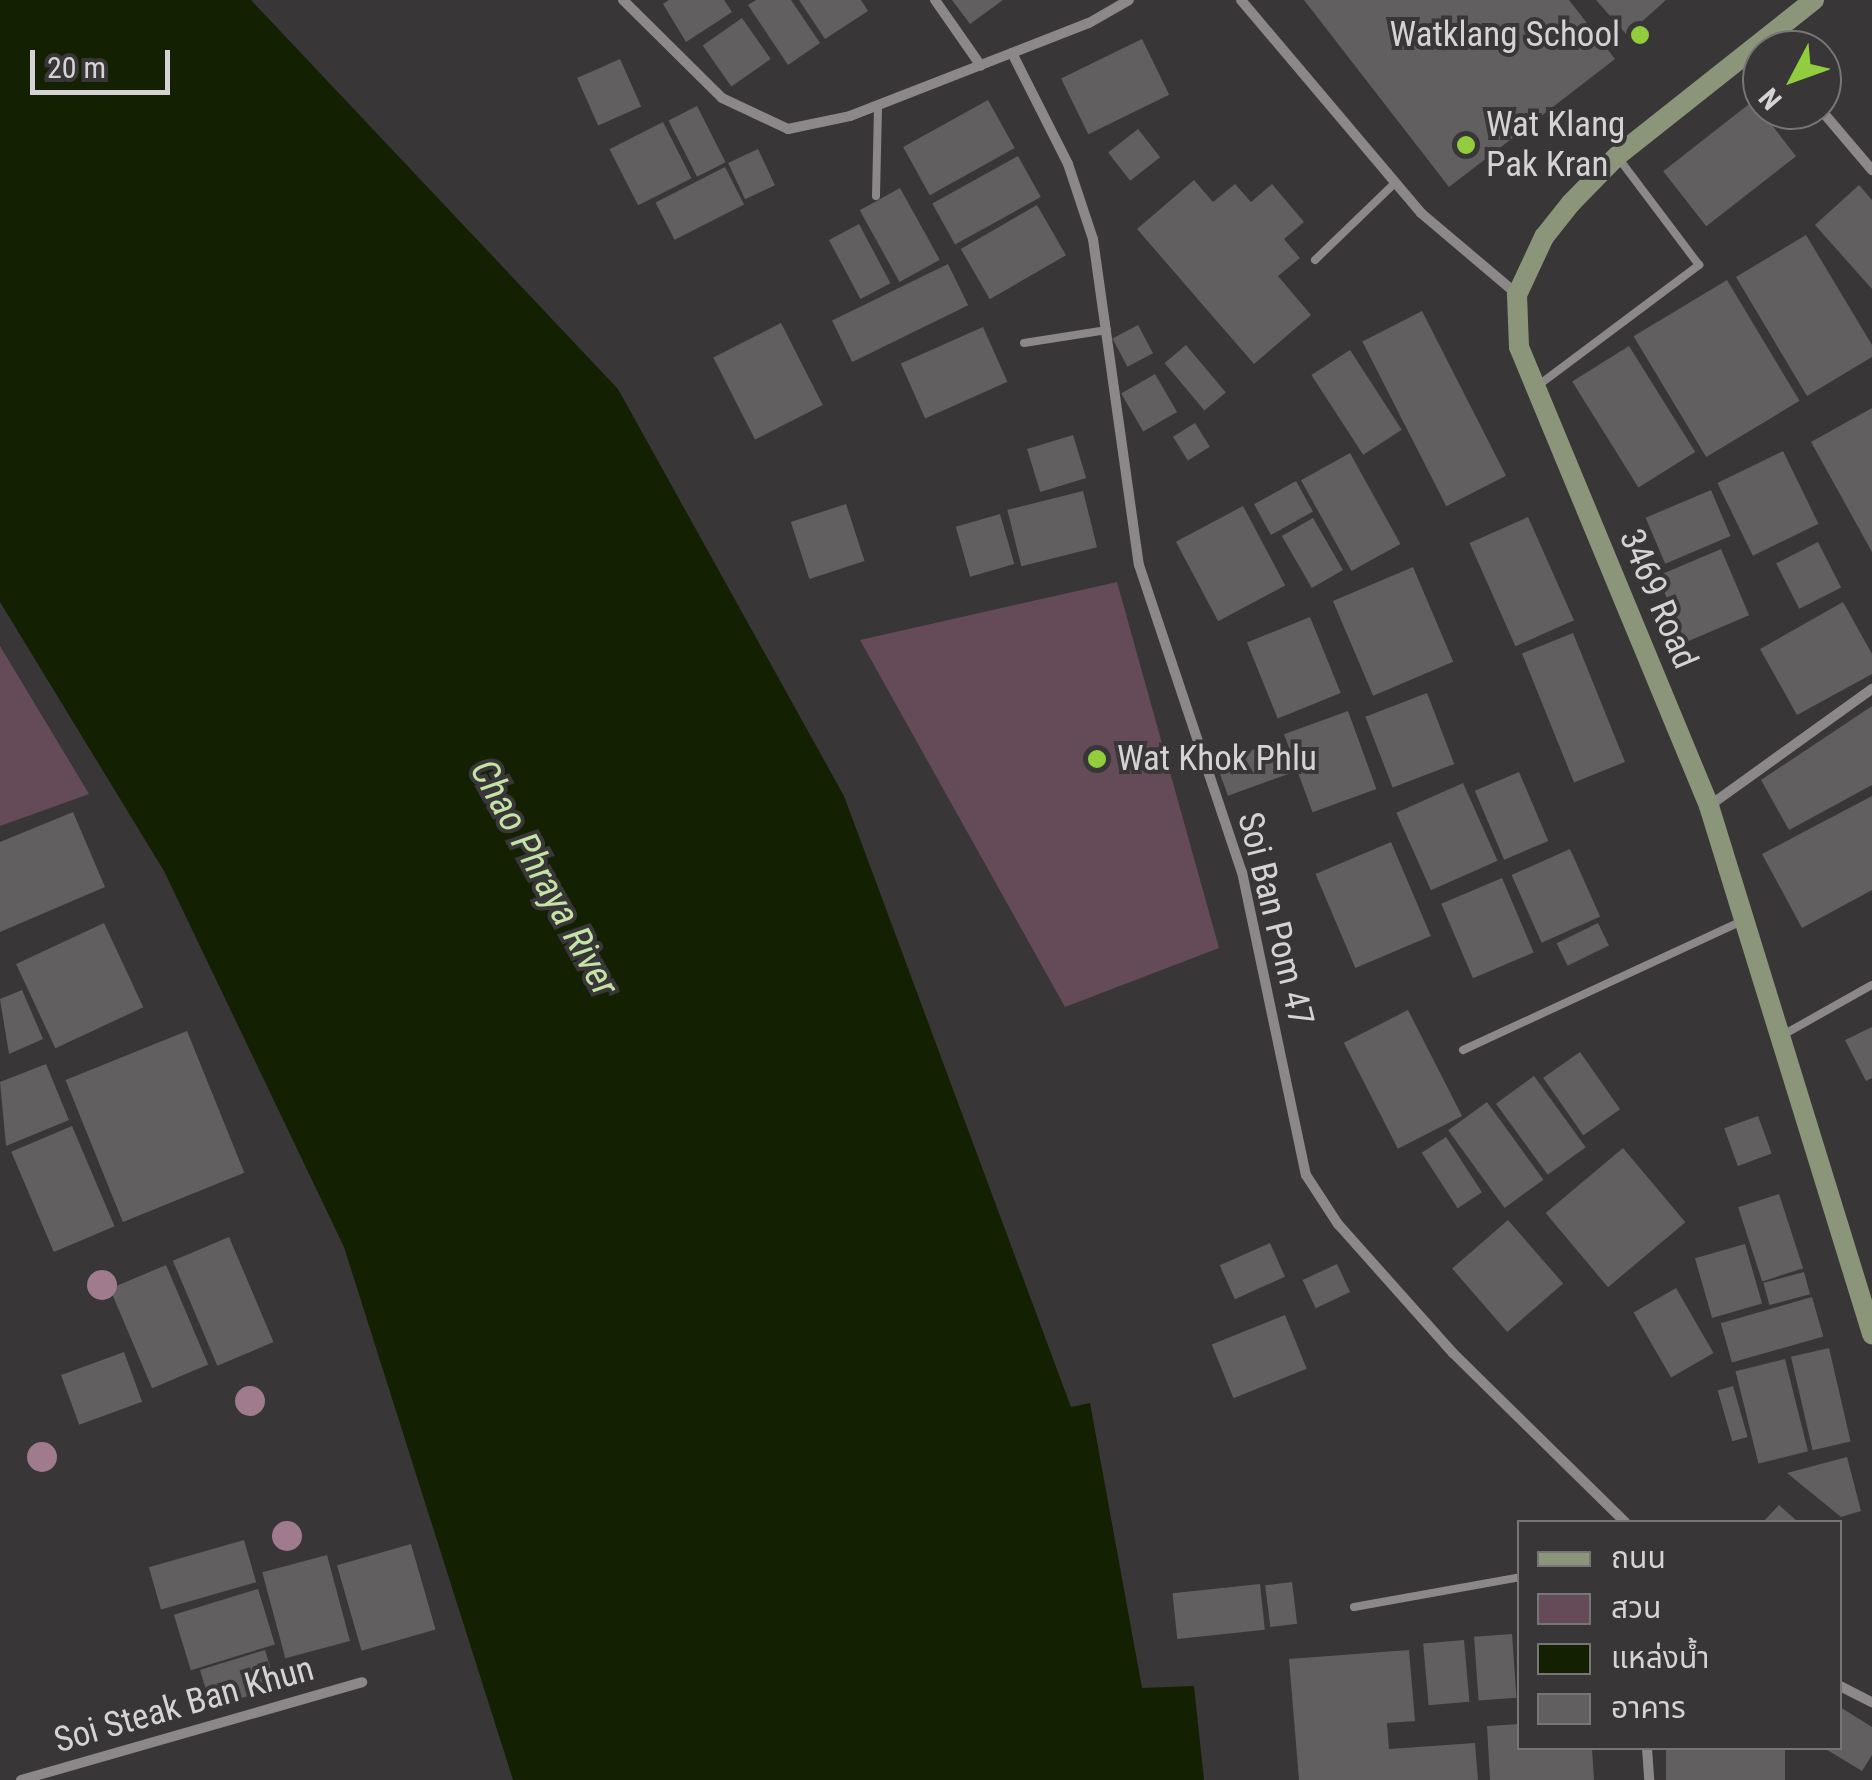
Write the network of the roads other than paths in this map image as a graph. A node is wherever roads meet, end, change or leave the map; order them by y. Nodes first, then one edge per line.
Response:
1 (623, 0) edge
2 (935, 0) edge
3 (1130, 0) edge
4 (1242, 0) edge
5 (1814, 0) edge
6 (1784, 30) edge
7 (1012, 53) junction
8 (1742, 65) edge
9 (981, 66) junction
10 (878, 105) junction
11 (1838, 130) edge
12 (1618, 156) junction
13 (1872, 170) edge
14 (1394, 184) junction
15 (876, 196) dead end
16 (1315, 260) dead end
17 (1518, 295) junction
18 (1107, 330) junction
19 (1024, 343) dead end
20 (1534, 388) junction
21 (1872, 689) edge
22 (1710, 806) junction
23 (1746, 919) junction
24 (1872, 986) edge
25 (1781, 1036) junction
26 (1462, 1050) dead end
27 (1872, 1334) edge
28 (1622, 1520) edge
29 (1517, 1578) edge
30 (1354, 1607) dead end
31 (362, 1682) dead end
32 (1842, 1687) edge
33 (1872, 1702) edge
34 (1646, 1750) edge
35 (21, 1780) edge
36 (1649, 1780) edge

1 - 10 street
2 - 9 street
3 - 7 street
4 - 14 street
5 - 6 street, 3469 Road
7 - 9 street
7 - 18 street, Soi Ban Pom 47
8 - 12 street, 3469 Road
9 - 10 street
10 - 15 lane
11 - 13 street
12 - 17 street, 3469 Road
12 - 20 lane
14 - 16 lane
14 - 17 street
17 - 20 street, 3469 Road
18 - 19 lane
18 - 28 street, Soi Ban Pom 47
20 - 22 street, 3469 Road
21 - 22 street
22 - 23 street, 3469 Road
23 - 25 street, 3469 Road
23 - 26 lane
24 - 25 lane
25 - 27 street, 3469 Road
29 - 30 lane
31 - 35 street, Soi Steak Ban Khun
32 - 33 street
34 - 36 street

